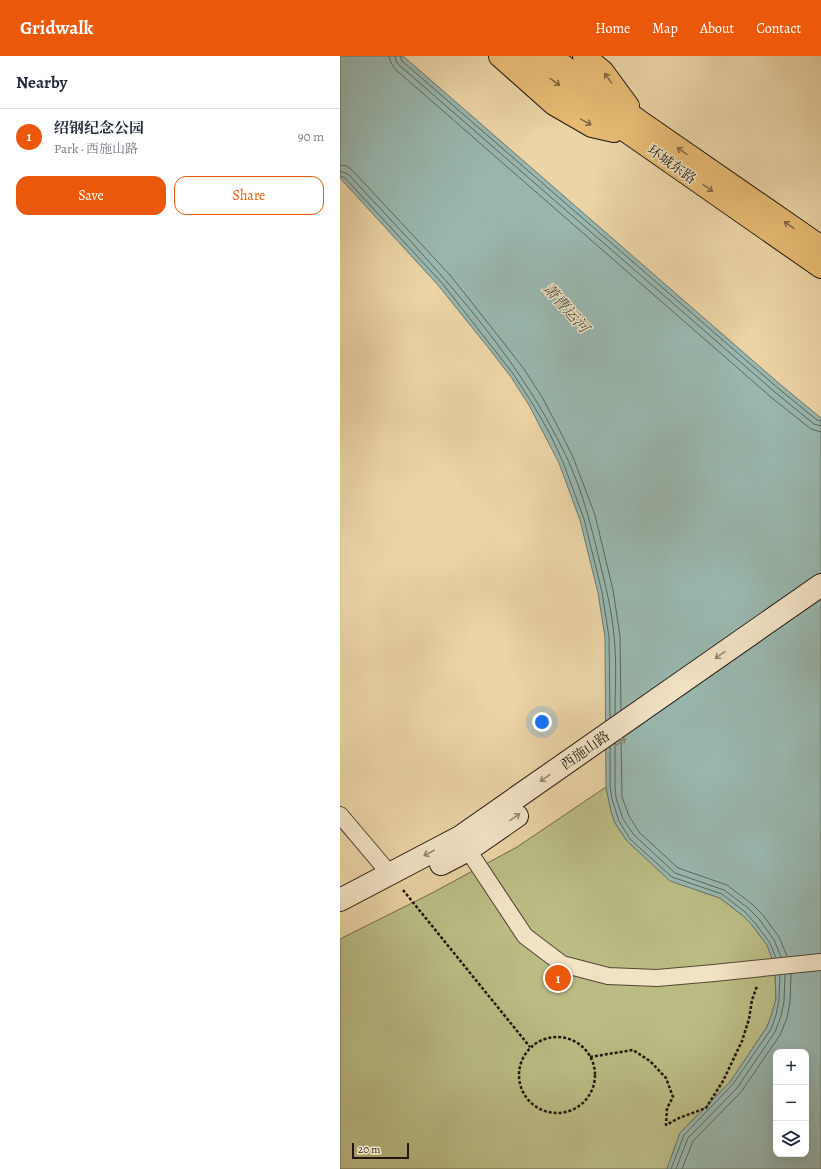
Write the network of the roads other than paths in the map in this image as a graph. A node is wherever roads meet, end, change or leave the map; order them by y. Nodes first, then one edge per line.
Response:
1 (500, 56) edge
2 (526, 56) edge
3 (553, 56) edge
4 (584, 56) edge
5 (634, 128) junction
6 (821, 247) edge
7 (821, 267) edge
8 (821, 585) edge
9 (821, 601) edge
10 (340, 814) edge
11 (471, 839) junction
12 (395, 879) junction
13 (340, 900) edge
14 (340, 915) edge
15 (821, 962) edge

1 -> 5 main road
2 -> 5 main road, 环城东路
3 - 5 main road, 环城东路
5 -> 4 main road
6 -> 5 main road, 环城东路
5 -> 7 main road, 环城东路
8 -> 11 main road, 西施山路
11 -> 9 main road, 西施山路
10 - 12 street
11 - 12 main road, 西施山路
11 - 15 street
12 - 13 main road, 西施山路
12 - 14 main road, 西施山路

